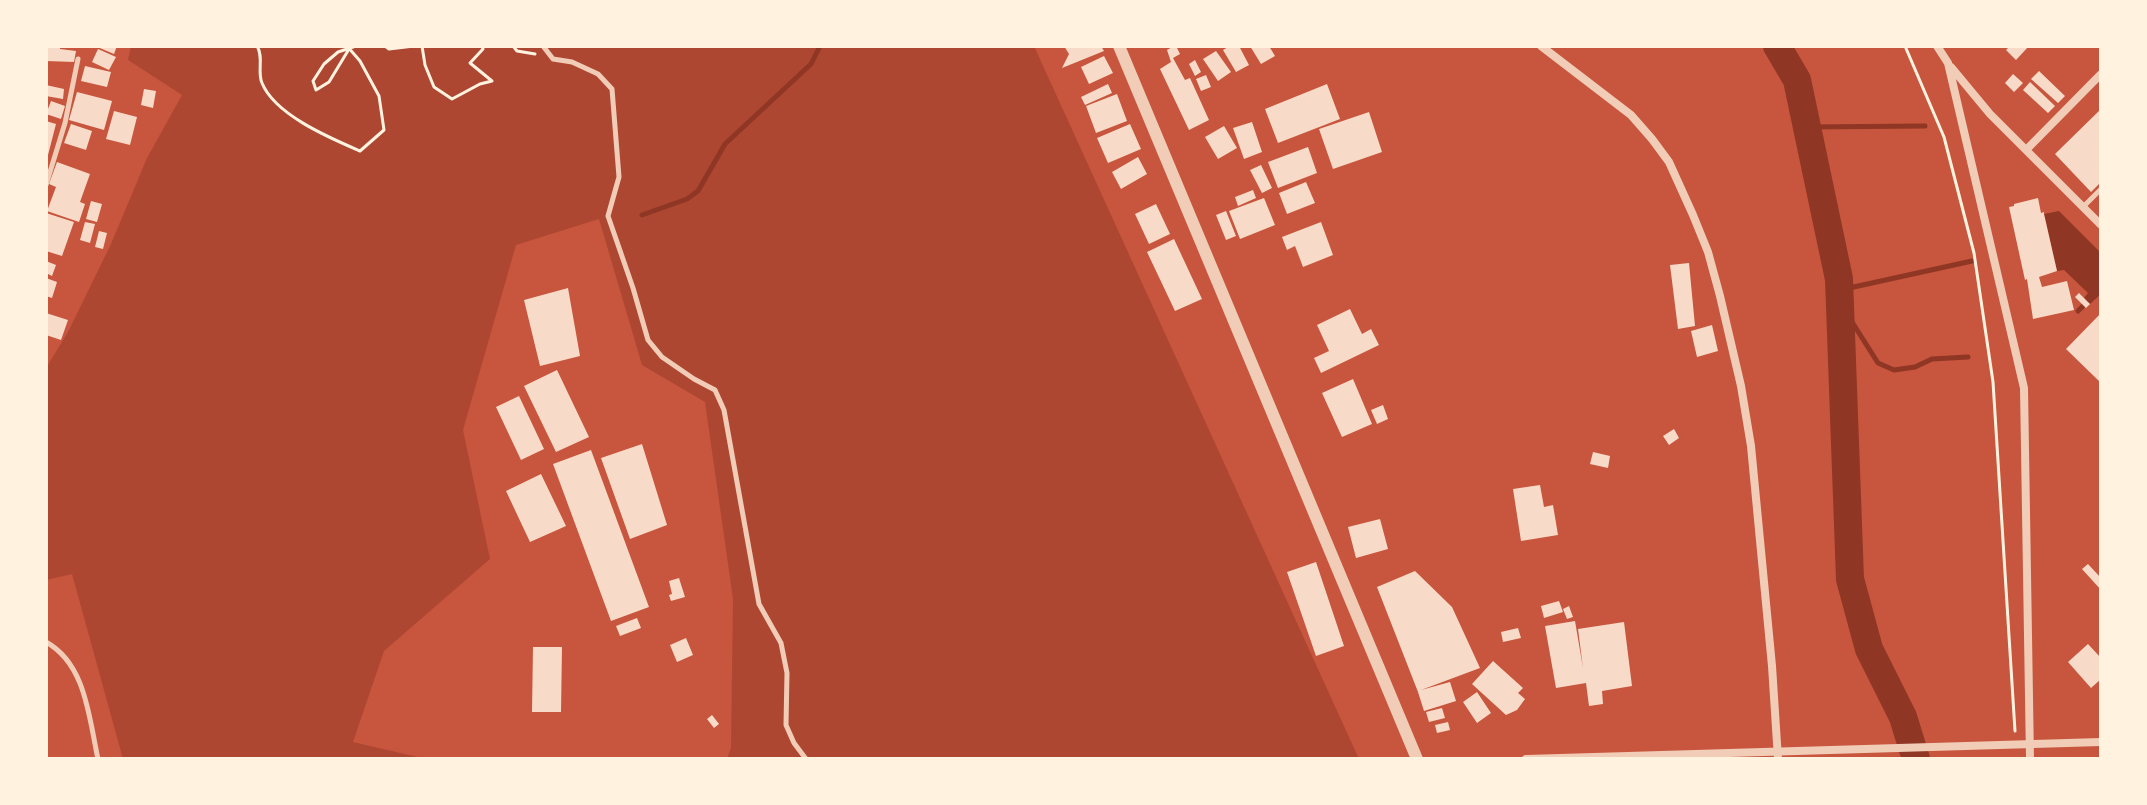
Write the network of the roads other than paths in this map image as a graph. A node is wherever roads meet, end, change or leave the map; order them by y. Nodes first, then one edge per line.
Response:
1 (543, 46) edge
2 (1119, 46) edge
3 (1541, 46) edge
4 (1937, 46) edge
5 (78, 59) dead end
6 (1948, 63) junction
7 (2101, 74) edge
8 (2026, 150) junction
9 (46, 185) edge
10 (2101, 189) edge
11 (2083, 207) junction
12 (2101, 225) edge
13 (46, 642) edge
14 (2101, 742) edge
15 (98, 759) edge
16 (806, 759) edge
17 (1417, 759) edge
18 (1526, 759) edge
19 (1778, 759) edge
20 (2030, 759) edge

1 - 16 lane
2 - 17 street
3 - 19 street
4 - 6 street
5 - 9 lane
6 - 8 street
6 - 20 street
7 - 8 street
8 - 11 street
10 - 11 lane
11 - 12 street
13 - 15 lane
14 - 18 street

